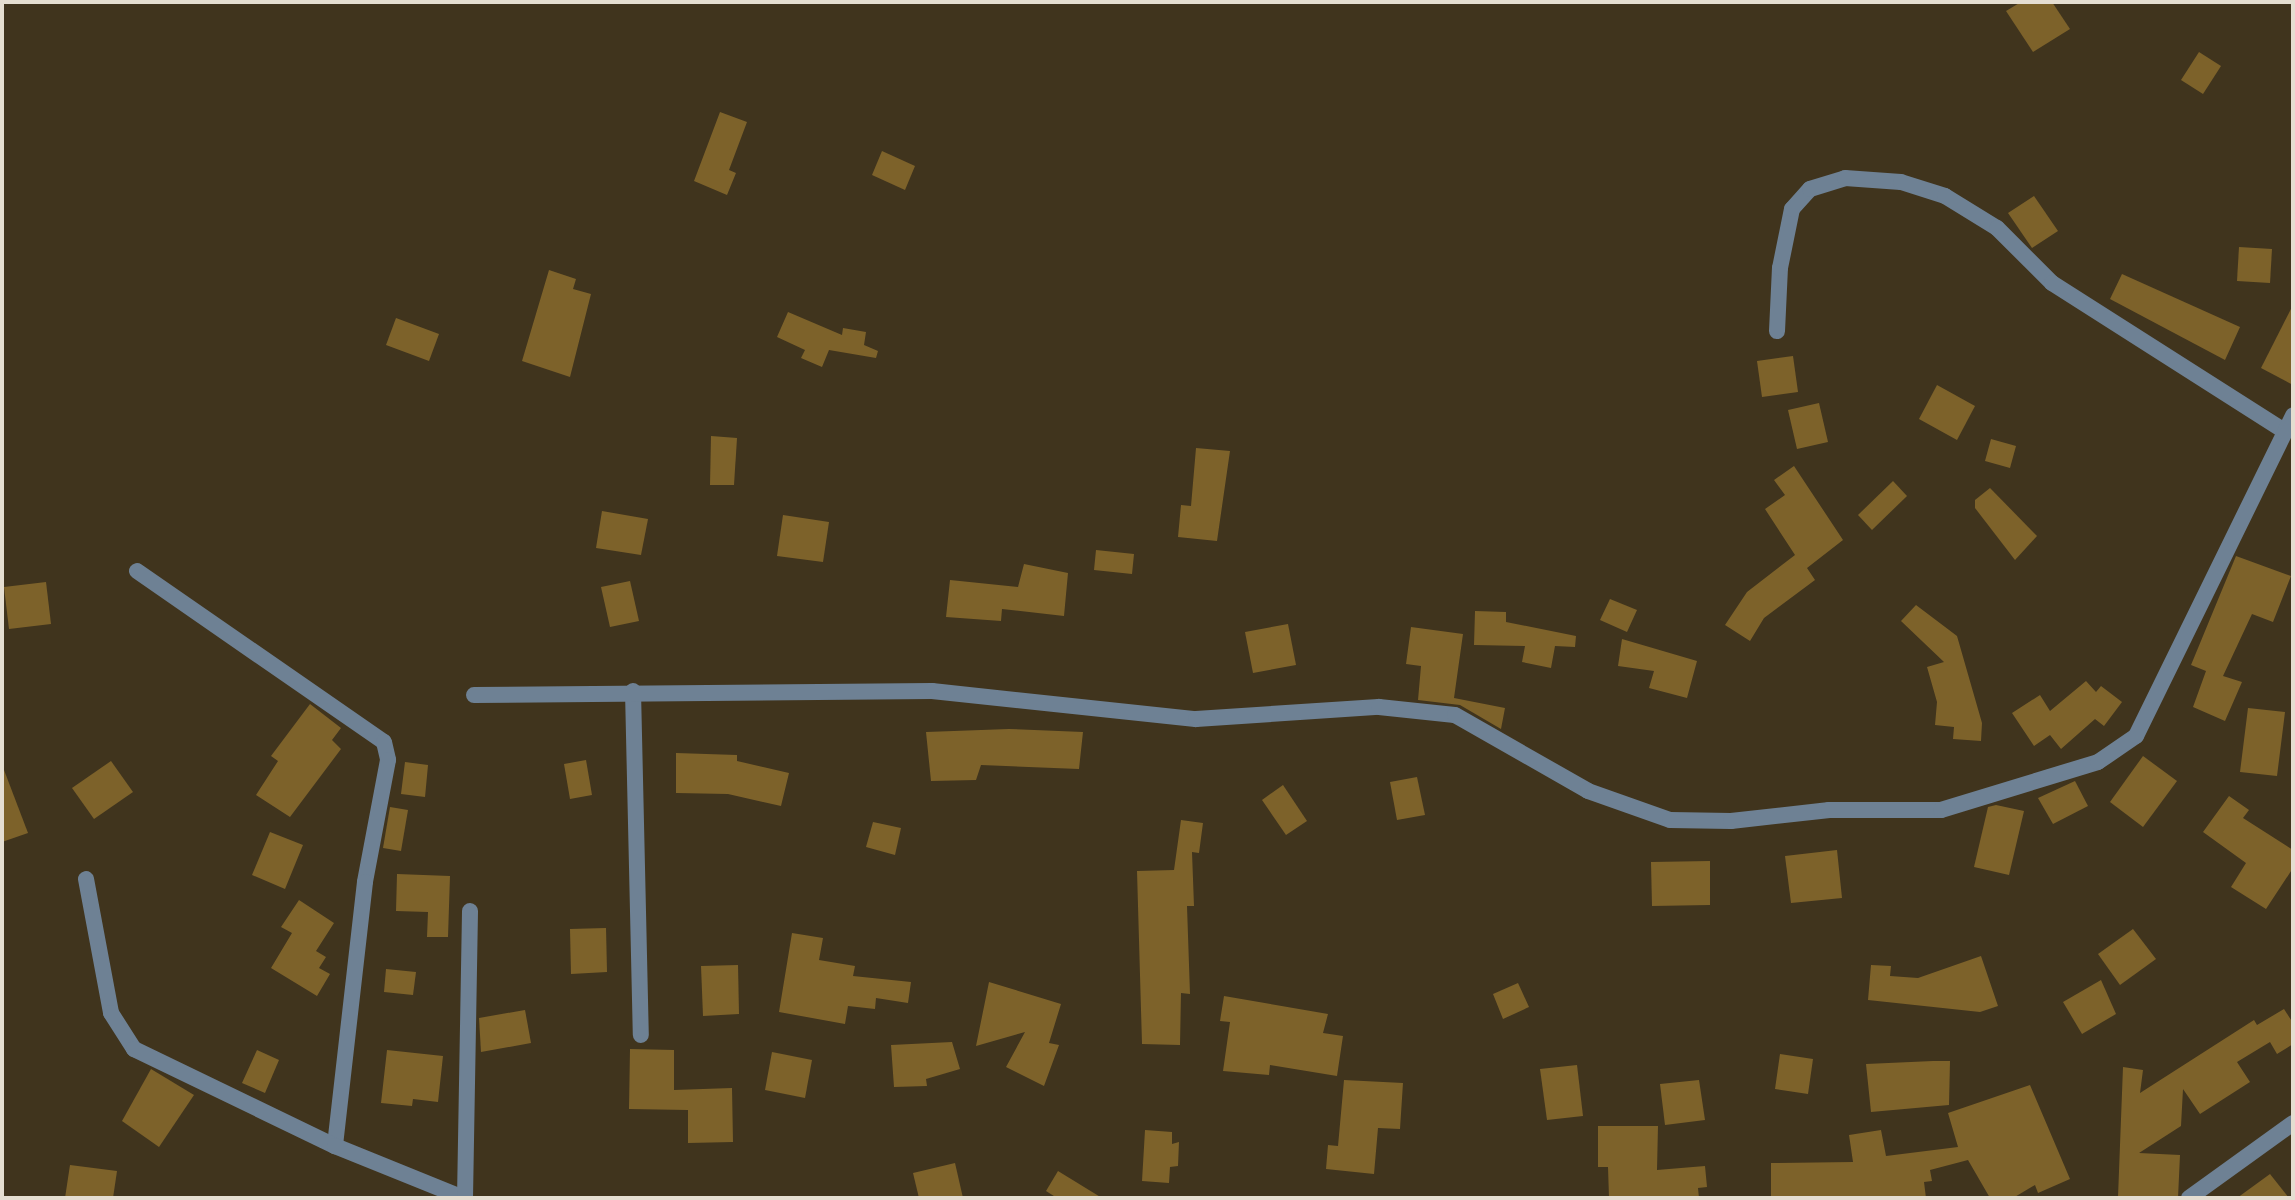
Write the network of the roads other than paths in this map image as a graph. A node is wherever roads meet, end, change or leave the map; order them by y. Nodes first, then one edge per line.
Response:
1 (1777, 331) dead end
2 (2293, 415) edge
3 (2284, 431) junction
4 (137, 571) dead end
5 (633, 691) junction
6 (474, 695) dead end
7 (86, 879) dead end
8 (470, 911) dead end
9 (641, 1035) dead end
10 (2293, 1123) edge
11 (335, 1146) junction
12 (464, 1198) edge
13 (2189, 1198) edge

1 - 3 street
2 - 3 street
3 - 5 street
4 - 11 street
5 - 6 street
5 - 9 street
7 - 11 street
8 - 12 street
10 - 13 street
11 - 12 street

